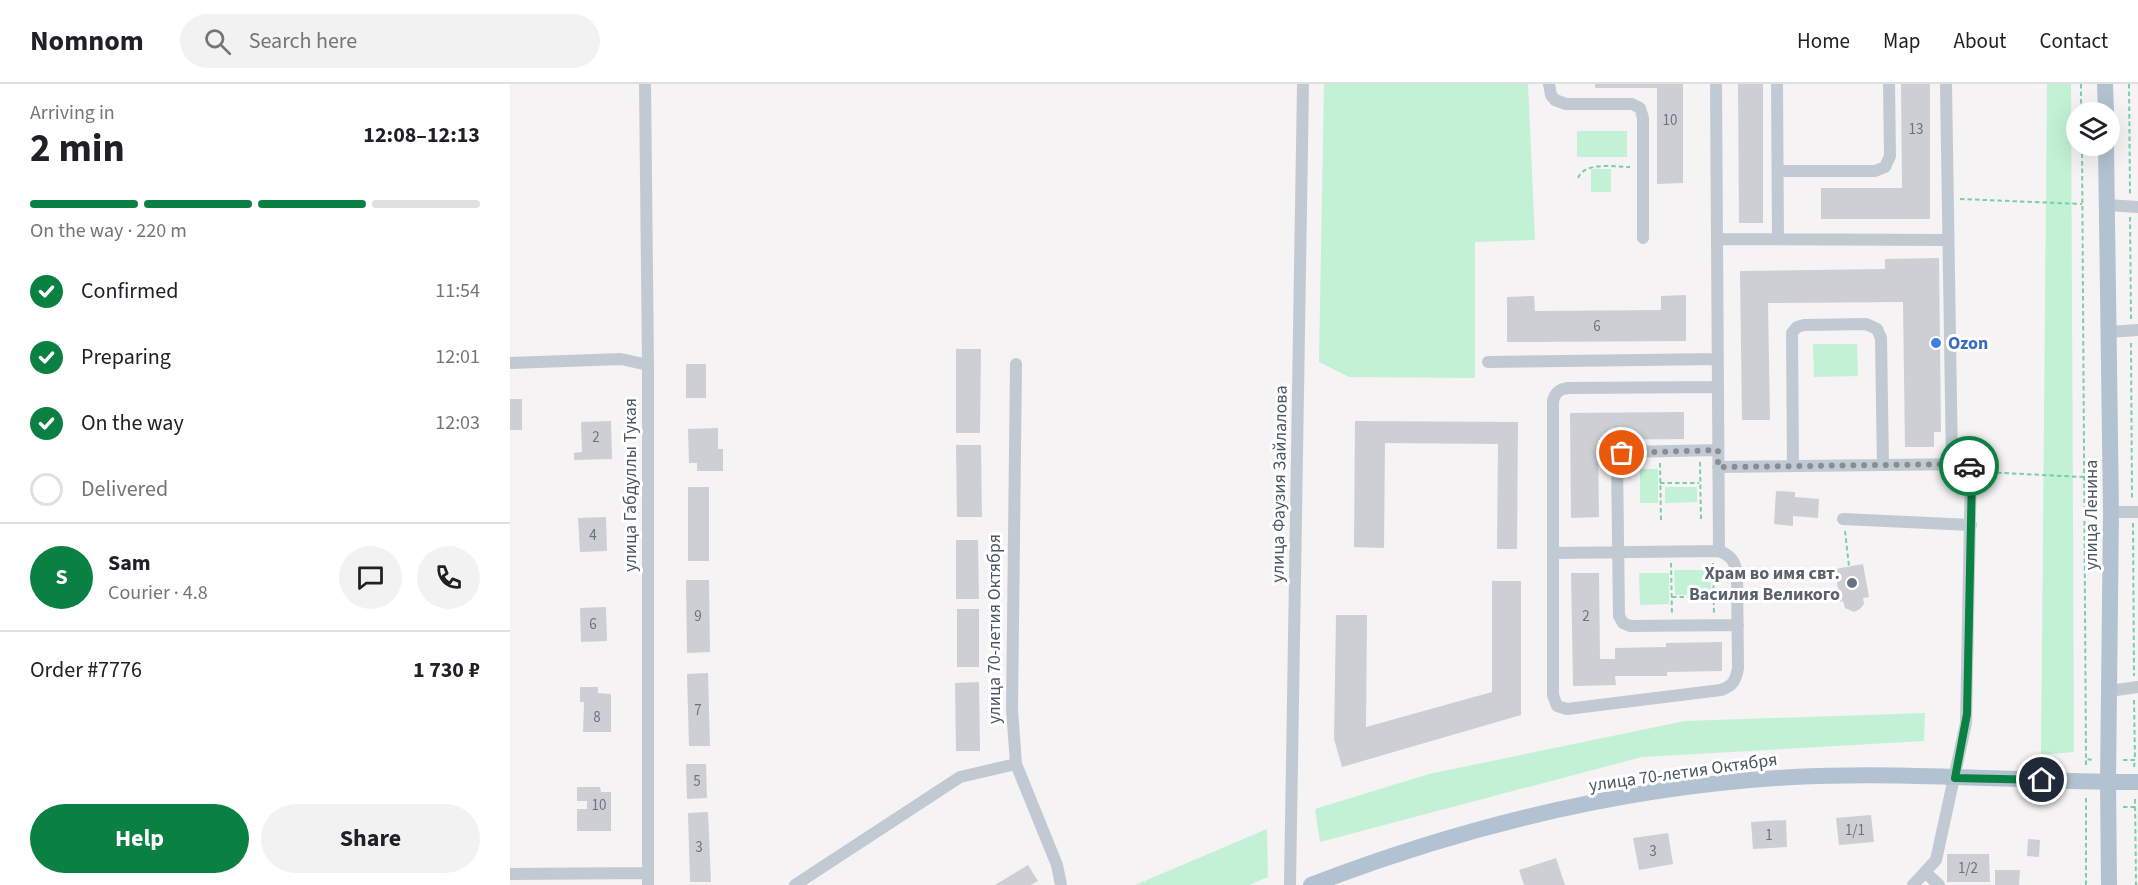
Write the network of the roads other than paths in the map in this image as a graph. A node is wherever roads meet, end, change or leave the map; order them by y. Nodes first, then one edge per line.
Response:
1 (645, 84) edge
2 (1303, 84) edge
3 (1549, 84) edge
4 (1716, 84) edge
5 (1777, 84) edge
6 (1889, 84) edge
7 (1946, 84) edge
8 (2105, 84) edge
9 (2106, 102) edge
10 (2106, 156) edge
11 (1778, 171) junction
12 (2107, 205) junction
13 (2134, 207) edge
14 (1643, 238) dead end
15 (1717, 238) junction
16 (1778, 239) junction
17 (1948, 240) junction
18 (2134, 330) edge
19 (2109, 332) junction
20 (1718, 359) junction
21 (1488, 362) dead end
22 (510, 363) edge
23 (1016, 364) dead end
24 (648, 365) junction
25 (1718, 387) junction
26 (1718, 450) junction
27 (1952, 464) junction
28 (1883, 465) junction
29 (1793, 466) junction
30 (1718, 467) junction
31 (2111, 512) junction
32 (2135, 512) edge
33 (1844, 519) road end
34 (1971, 525) junction
35 (1716, 551) junction
36 (1618, 552) junction
37 (1553, 553) junction
38 (1738, 625) junction
39 (2136, 688) edge
40 (2109, 691) junction
41 (1016, 764) junction
42 (2136, 777) edge
43 (1955, 778) junction
44 (2108, 781) junction
45 (1925, 872) junction
46 (510, 874) edge
47 (648, 879) edge
48 (795, 885) edge
49 (1061, 885) edge
50 (1290, 885) edge
51 (1311, 885) edge
52 (1912, 885) edge
53 (1939, 885) edge
54 (2109, 885) edge

1 - 24 street, улица Габдуллы Тукая
2 - 50 street, улица Фаузия Зайлалова
3 - 14 street
4 - 15 street
5 - 11 street
6 - 11 street
7 - 17 street
8 - 9 main road
10 - 12 main road, улица Ленина
11 - 16 street
12 - 13 street
12 - 19 main road, улица Ленина
15 - 16 street
15 - 20 street
16 - 17 street
17 - 27 street
18 - 19 street
19 - 31 main road, улица Ленина
20 - 21 street
20 - 25 street
22 - 24 street
23 - 41 street, улица 70-летия Октября
24 - 47 street, улица Габдуллы Тукая
25 - 26 street
25 - 37 street
26 - 30 street
26 - 36 street
27 - 28 street
27 - 34 street
28 - 29 street
28 - 29 street
29 - 30 street
30 - 35 street
31 - 32 street
31 - 40 main road, улица Ленина
33 - 34 street
34 - 43 street
35 - 36 street
35 - 38 street
36 - 37 street
36 - 38 street
37 - 38 street
39 - 40 street
40 - 44 main road, улица Ленина
41 - 48 street
41 - 49 street, улица 70-летия Октября
42 - 44 main road, улица 70-летия Октября
43 - 44 main road, улица 70-летия Октября
43 - 45 street
43 - 51 main road, улица 70-летия Октября
44 - 54 main road, улица Ленина
45 - 52 street
45 - 53 street
46 - 47 street

